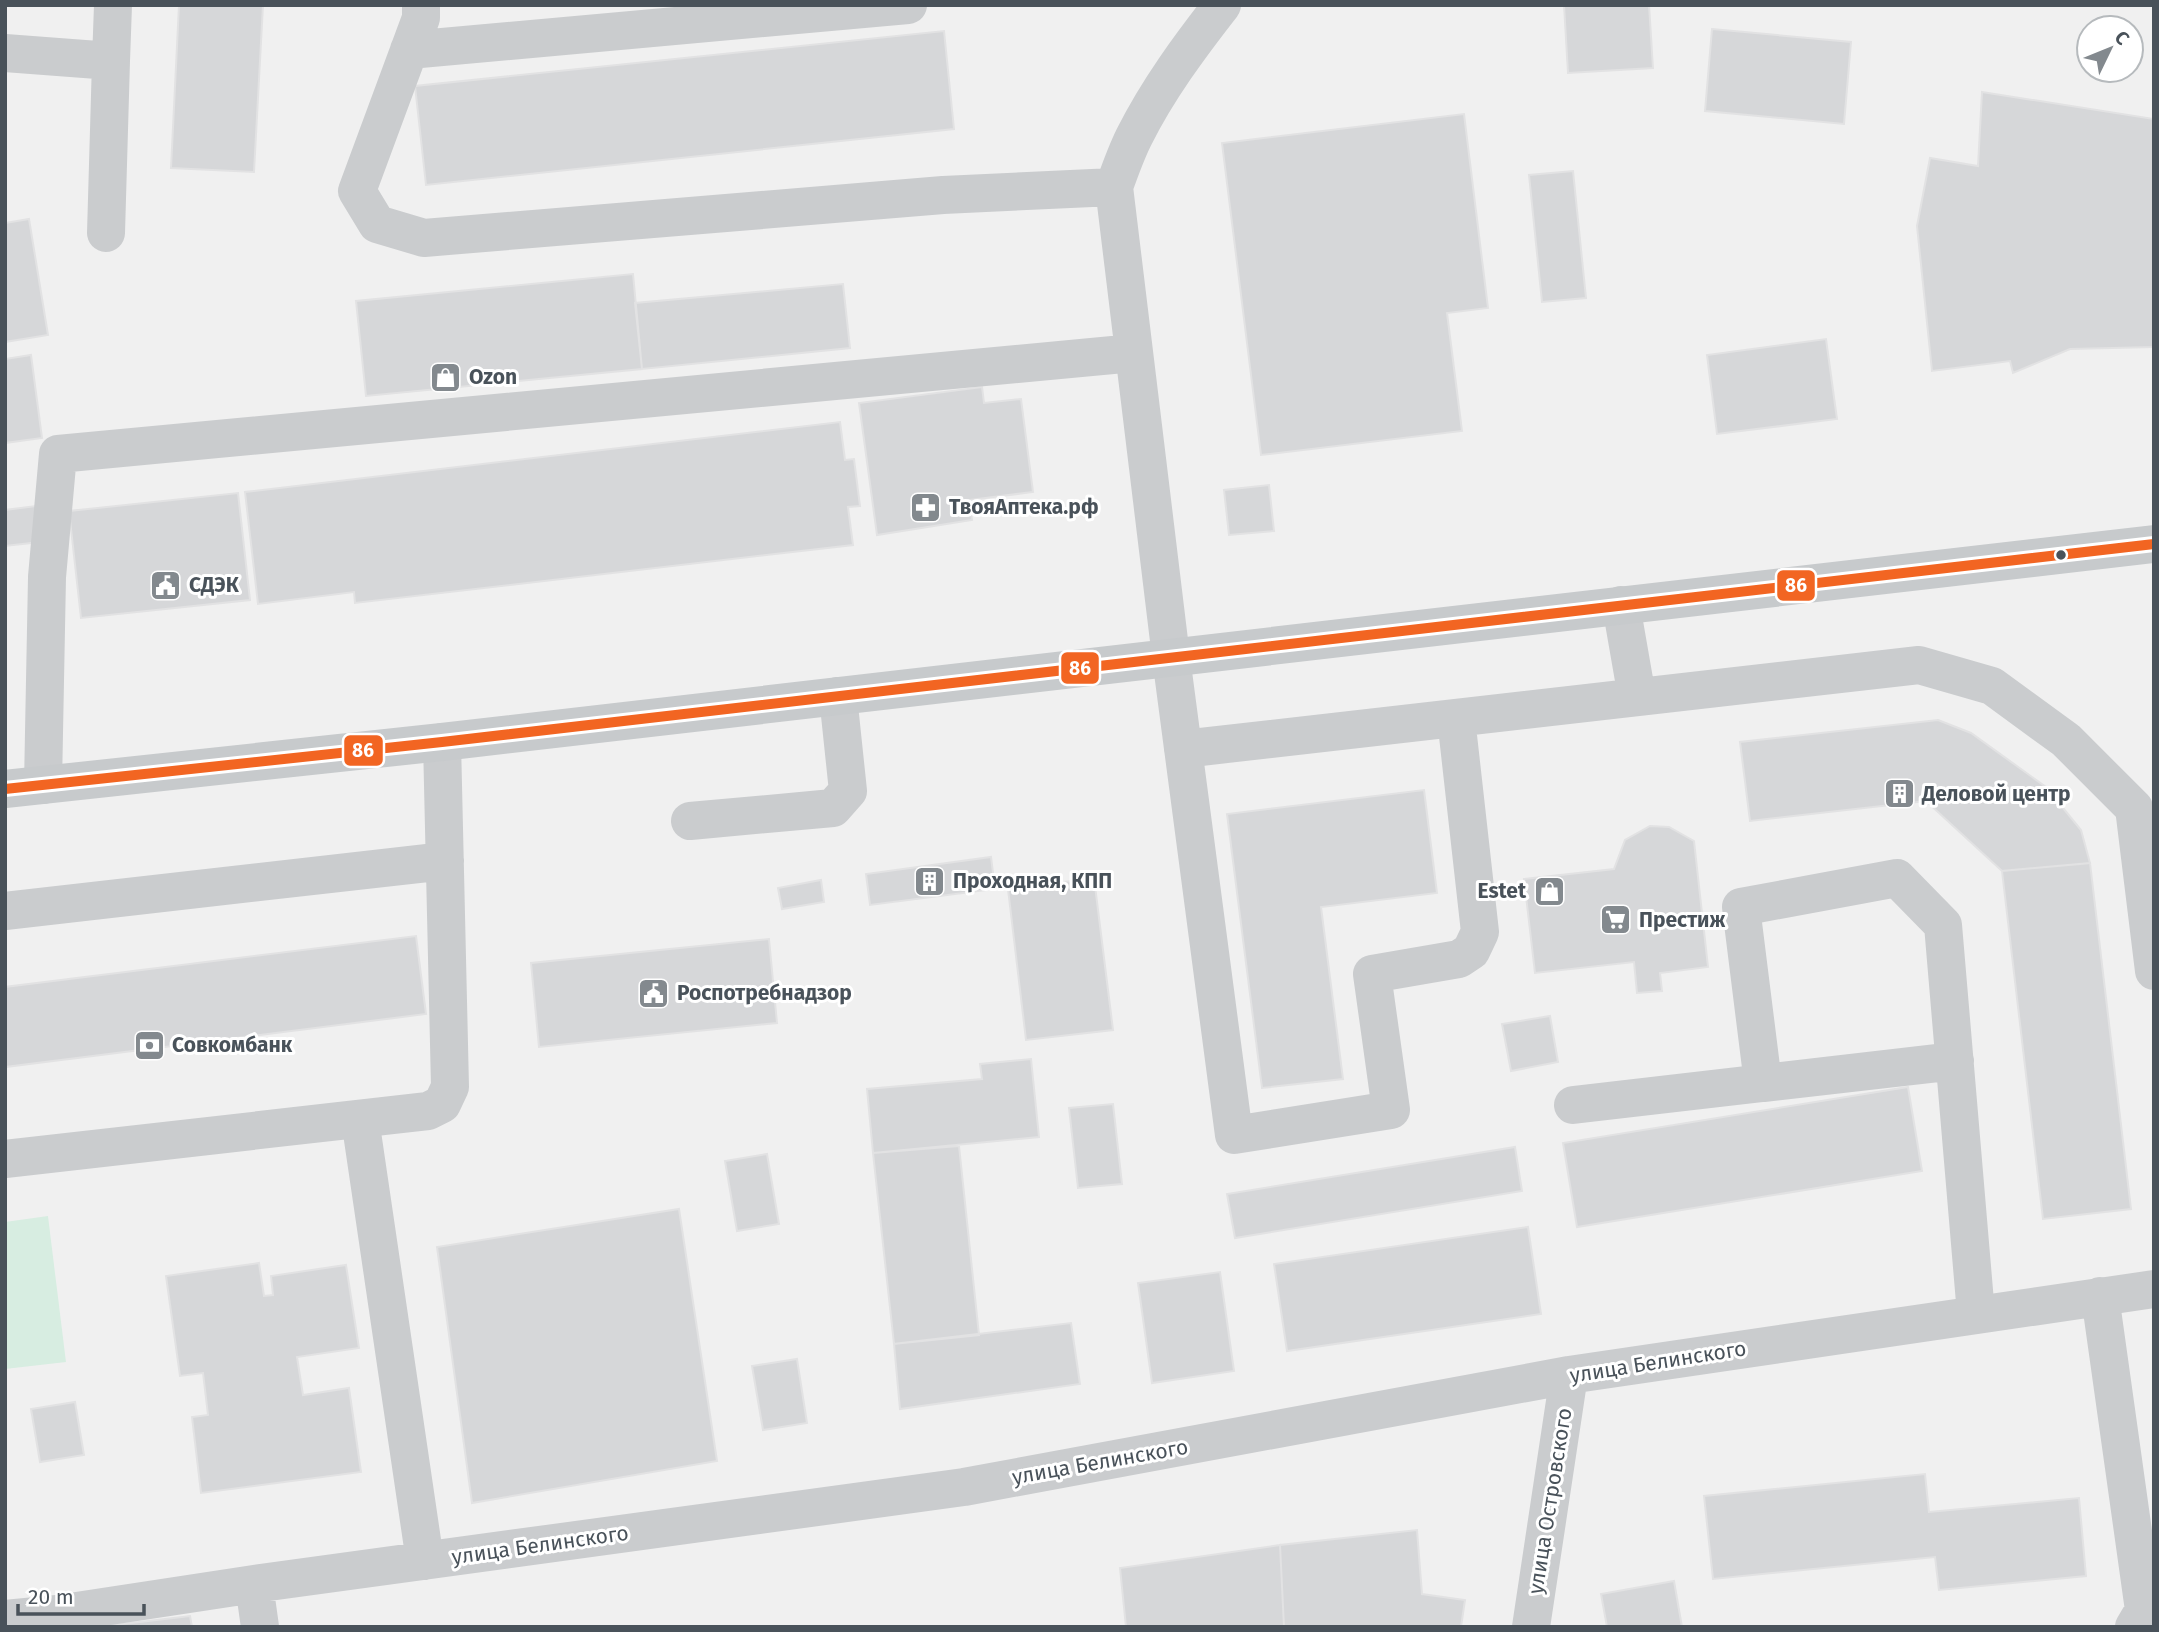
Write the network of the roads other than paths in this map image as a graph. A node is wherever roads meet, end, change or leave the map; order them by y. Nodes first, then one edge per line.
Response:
1 (113, 5) edge
2 (421, 5) edge
3 (908, 5) edge
4 (1222, 5) edge
5 (729, 13) edge
6 (587, 20) edge
7 (409, 50) junction
8 (5, 53) edge
9 (111, 61) junction
10 (1114, 187) junction
11 (106, 233) dead end
12 (1134, 353) junction
13 (2154, 544) edge
14 (1621, 605) junction
15 (1171, 657) junction
16 (838, 695) junction
17 (1637, 697) junction
18 (1456, 718) junction
19 (442, 742) junction
20 (1183, 749) junction
21 (43, 785) junction
22 (5, 789) edge
23 (690, 821) dead end
24 (445, 861) junction
25 (5, 911) edge
26 (2154, 971) edge
27 (1955, 1061) junction
28 (1763, 1083) junction
29 (1573, 1105) dead end
30 (360, 1119) junction
31 (5, 1159) edge
32 (2154, 1289) edge
33 (2100, 1296) junction
34 (1976, 1314) junction
35 (1569, 1375) junction
36 (425, 1561) junction
37 (254, 1584) junction
38 (5, 1619) edge
39 (57, 1620) edge
40 (260, 1627) edge
41 (1531, 1627) edge
42 (2134, 1627) edge

1 - 9 street
2 - 7 street
3 - 5 street
4 - 10 street
5 - 6 street
6 - 7 street
7 - 10 street
8 - 9 street
9 - 11 street
10 - 12 street
12 - 15 street
12 - 21 street
13 - 14 main road
14 - 15 main road
14 - 17 street
15 - 16 main road
15 - 20 street
16 - 19 main road
16 - 23 street
17 - 18 street
17 - 26 street
18 - 20 street
18 - 20 street
19 - 21 main road
19 - 24 street
21 - 22 main road
24 - 25 street
24 - 30 street
27 - 28 street
27 - 28 street
27 - 34 street
28 - 29 street
30 - 31 street
30 - 36 street
32 - 33 street, улица Белинского
33 - 34 street, улица Белинского
33 - 42 street
34 - 35 street, улица Белинского
35 - 36 street, улица Белинского
35 - 41 street, улица Островского
36 - 37 street, улица Белинского
37 - 39 street, улица Белинского
37 - 40 street
38 - 39 street, улица Белинского

